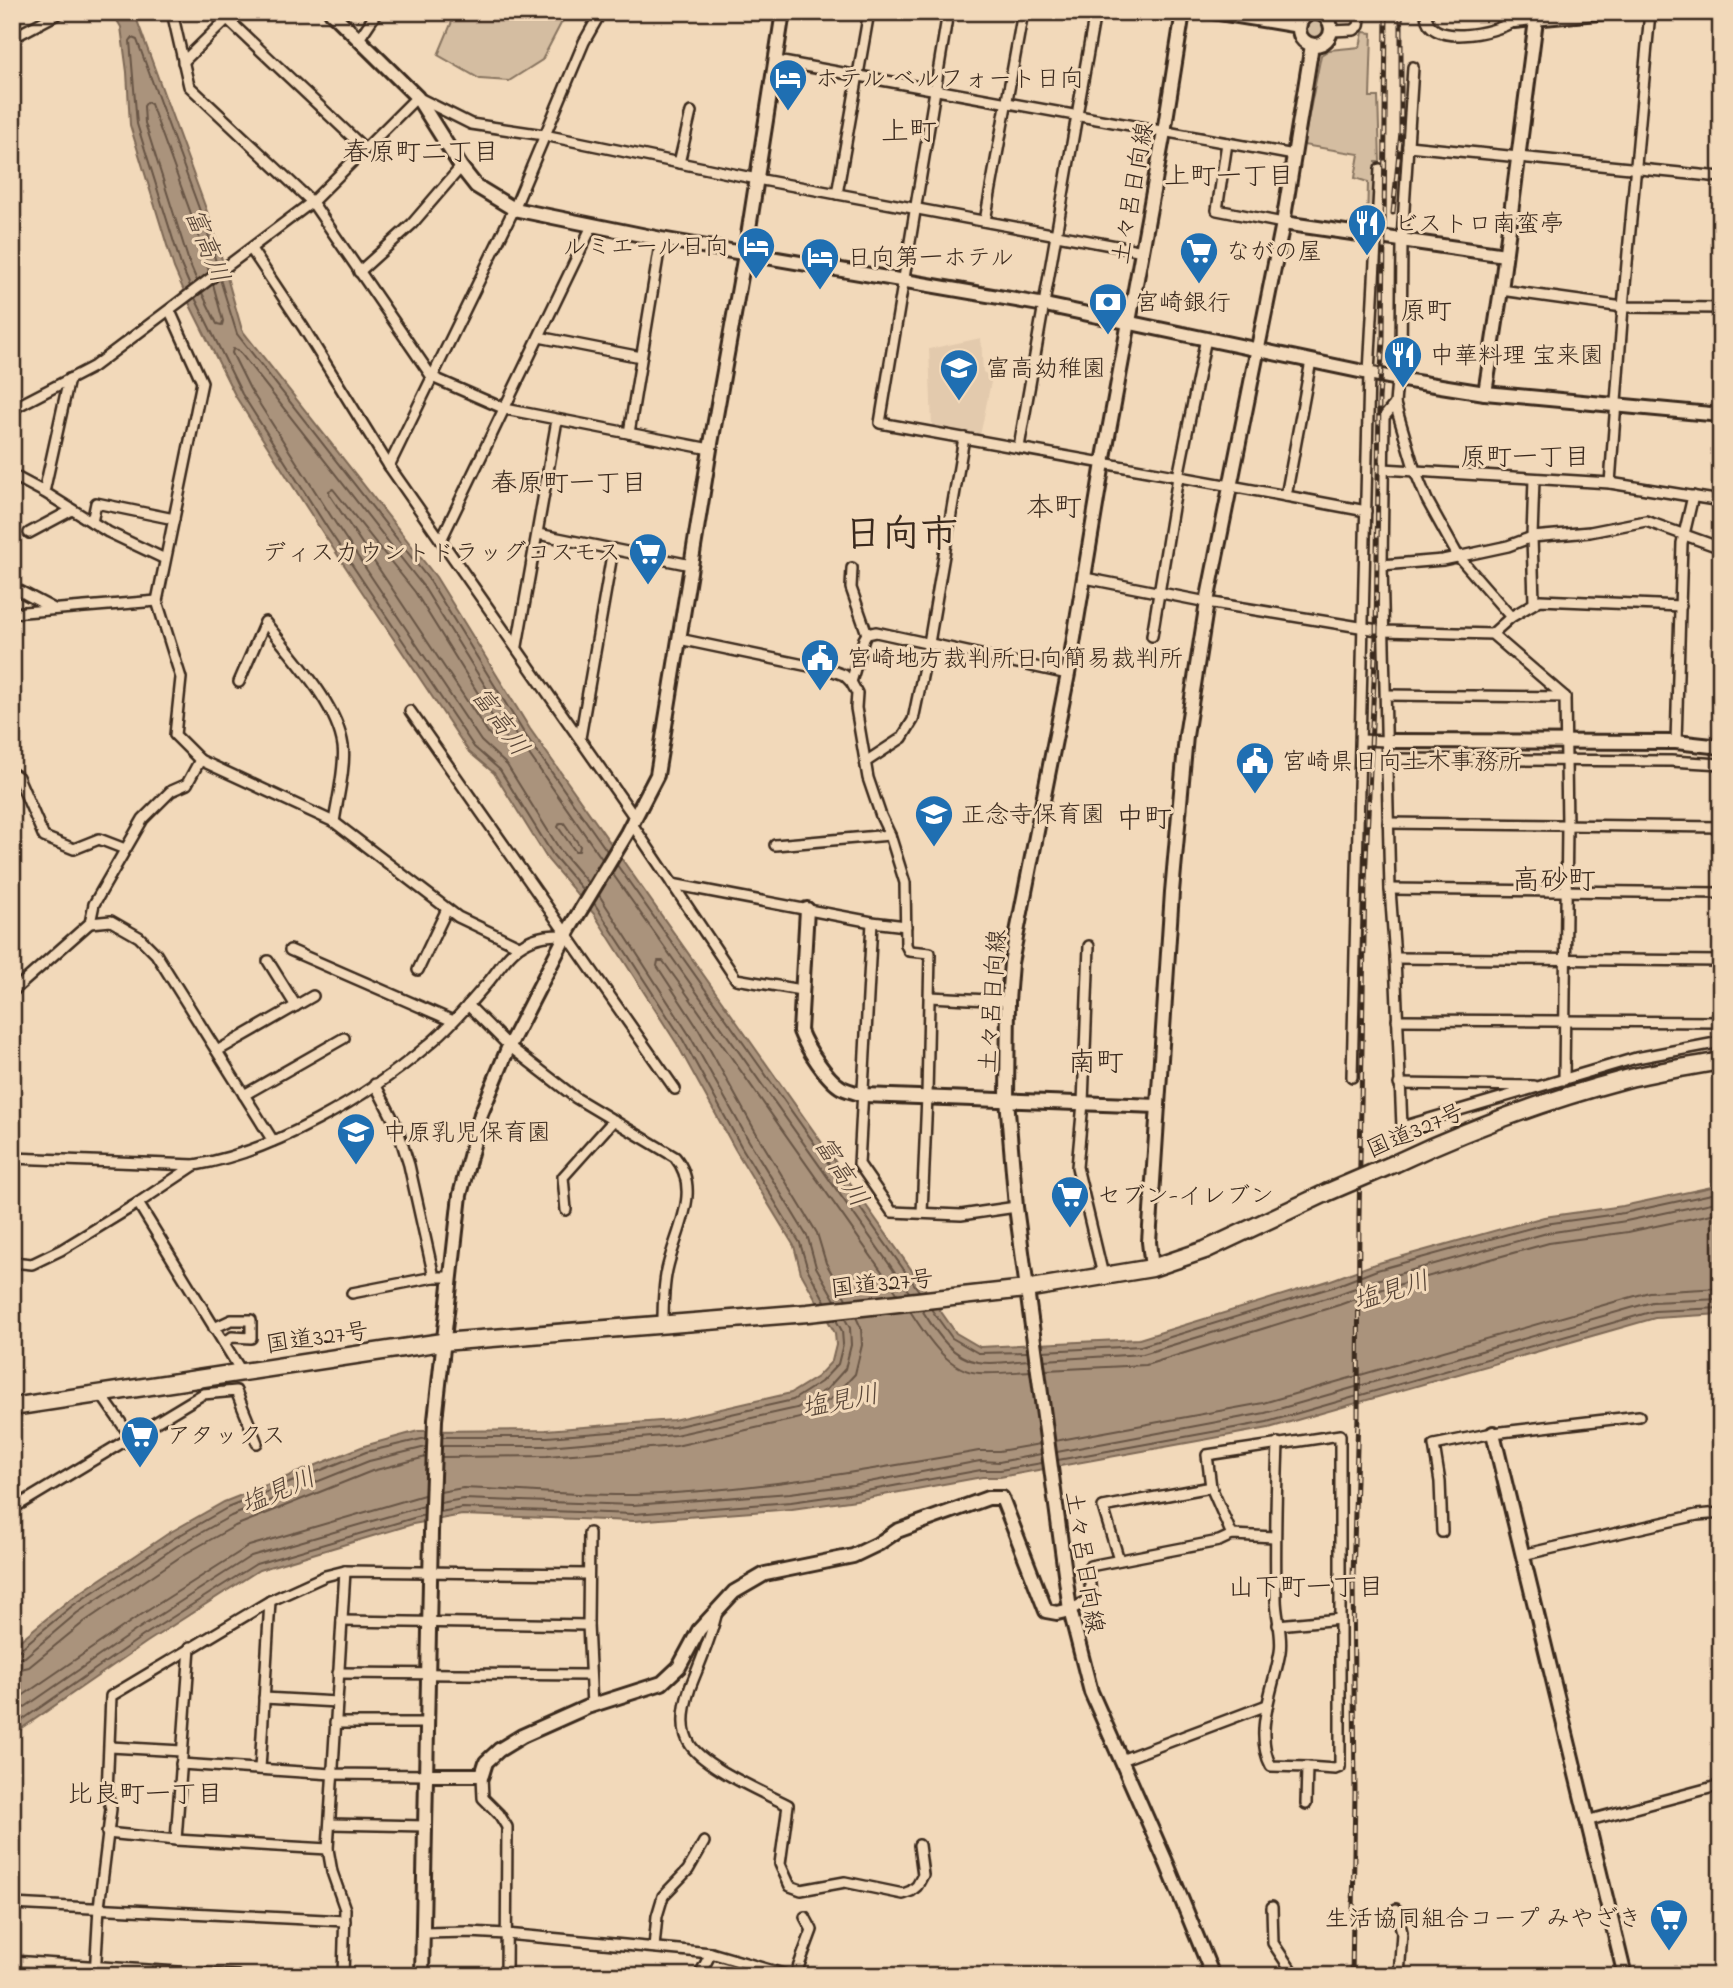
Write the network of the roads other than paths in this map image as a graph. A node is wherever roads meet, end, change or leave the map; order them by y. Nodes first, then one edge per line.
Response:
1 (61, 12) edge
2 (172, 12) edge
3 (331, 12) edge
4 (377, 12) edge
5 (601, 12) edge
6 (783, 12) edge
7 (869, 12) edge
8 (948, 12) edge
9 (1023, 12) edge
10 (1094, 12) edge
11 (1183, 12) edge
12 (1213, 12) edge
13 (1361, 12) edge
14 (1426, 12) edge
15 (1494, 12) edge
16 (1608, 12) edge
17 (1650, 12) edge
18 (1321, 13) edge
19 (227, 14) edge
20 (1536, 16) edge
21 (1514, 21) junction
22 (1299, 26) junction
23 (1332, 31) junction
24 (12, 38) edge
25 (359, 39) junction
26 (1312, 45) junction
27 (777, 61) junction
28 (183, 62) junction
29 (1413, 67) dead end
30 (857, 76) junction
31 (935, 90) junction
32 (417, 97) junction
33 (1007, 103) junction
34 (691, 112) dead end
35 (1077, 116) junction
36 (1164, 132) junction
37 (544, 135) junction
38 (1227, 143) junction
39 (1408, 146) junction
40 (365, 149) junction
41 (1294, 155) junction
42 (1517, 158) junction
43 (679, 163) junction
44 (460, 167) junction
45 (1380, 169) dead end
46 (1636, 169) junction
47 (1721, 177) edge
48 (757, 179) junction
49 (836, 194) junction
50 (312, 202) junction
51 (514, 209) junction
52 (916, 209) junction
53 (985, 222) junction
54 (1283, 223) junction
55 (593, 226) junction
56 (1056, 235) junction
57 (1376, 237) junction
58 (661, 239) junction
59 (1402, 240) junction
60 (251, 249) junction
61 (1143, 251) junction
62 (745, 254) junction
63 (1505, 255) junction
64 (359, 272) junction
65 (903, 282) junction
66 (1501, 290) junction
67 (1045, 305) junction
68 (173, 307) junction
69 (1623, 307) junction
70 (1721, 308) edge
71 (1130, 322) junction
72 (539, 337) junction
73 (1206, 338) junction
74 (1256, 349) junction
75 (642, 357) junction
76 (1311, 361) junction
77 (1369, 373) junction
78 (432, 377) junction
79 (69, 379) junction
80 (1396, 379) junction
81 (1485, 393) junction
82 (1395, 404) junction
83 (1617, 406) junction
84 (12, 409) edge
85 (505, 409) junction
86 (1721, 415) edge
87 (557, 420) junction
88 (629, 433) junction
89 (964, 438) junction
90 (1020, 447) junction
91 (710, 449) junction
92 (1103, 463) junction
93 (389, 466) junction
94 (1383, 469) junction
95 (1415, 471) junction
96 (12, 475) edge
97 (1178, 477) junction
98 (1534, 480) junction
99 (1610, 483) junction
100 (1230, 487) junction
101 (44, 492) junction
102 (1286, 496) junction
103 (1693, 496) junction
104 (1721, 501) edge
105 (72, 510) junction
106 (1366, 511) junction
107 (174, 519) junction
108 (92, 522) junction
109 (29, 533) dead end
110 (538, 534) junction
111 (1684, 535) junction
112 (1532, 537) junction
113 (441, 540) junction
114 (1721, 548) edge
115 (613, 549) junction
116 (1458, 556) junction
117 (165, 559) junction
118 (691, 565) junction
119 (1382, 565) junction
120 (852, 569) dead end
121 (1085, 578) junction
122 (12, 587) edge
123 (1160, 593) junction
124 (157, 601) junction
125 (1534, 601) junction
126 (1207, 602) junction
127 (1681, 606) junction
128 (56, 610) junction
129 (12, 613) edge
130 (1511, 617) junction
131 (1363, 628) junction
132 (1384, 632) junction
133 (867, 634) junction
134 (1492, 634) junction
135 (1152, 636) dead end
136 (680, 639) junction
137 (929, 643) junction
138 (517, 646) junction
139 (1069, 674) junction
140 (239, 682) dead end
141 (851, 682) junction
142 (1386, 695) junction
143 (1565, 697) junction
144 (410, 711) dead end
145 (580, 738) junction
146 (1361, 740) junction
147 (1387, 741) junction
148 (1676, 742) junction
149 (1565, 743) junction
150 (1721, 747) edge
151 (1387, 759) junction
152 (200, 760) junction
153 (1565, 760) junction
154 (867, 761) junction
155 (1721, 764) edge
156 (12, 773) edge
157 (334, 822) junction
158 (1388, 823) junction
159 (632, 825) junction
160 (1567, 825) junction
161 (1721, 827) edge
162 (890, 835) junction
163 (775, 845) dead end
164 (125, 849) junction
165 (672, 884) junction
166 (1390, 889) junction
167 (1565, 892) junction
168 (1721, 894) edge
169 (447, 909) junction
170 (807, 909) junction
171 (872, 922) junction
172 (90, 923) junction
173 (906, 926) junction
174 (568, 933) junction
175 (519, 946) junction
176 (1089, 946) dead end
177 (290, 950) dead end
178 (1395, 958) junction
179 (1564, 958) junction
180 (268, 961) dead end
181 (1721, 961) edge
182 (418, 970) dead end
183 (801, 990) junction
184 (12, 992) edge
185 (313, 996) dead end
186 (930, 998) junction
187 (1008, 1001) junction
188 (468, 1005) junction
189 (296, 1006) junction
190 (1397, 1020) junction
191 (453, 1021) junction
192 (1564, 1021) junction
193 (1721, 1021) edge
194 (344, 1038) dead end
195 (1721, 1042) edge
196 (509, 1046) junction
197 (216, 1051) junction
198 (1721, 1061) edge
199 (1352, 1077) dead end
200 (1564, 1080) junction
201 (375, 1084) junction
202 (1399, 1084) junction
203 (1543, 1087) junction
204 (675, 1089) dead end
205 (863, 1094) junction
206 (244, 1095) junction
207 (928, 1096) junction
208 (1007, 1099) junction
209 (1083, 1103) junction
210 (1158, 1106) junction
211 (614, 1120) junction
212 (273, 1142) junction
213 (12, 1158) edge
214 (195, 1165) junction
215 (138, 1203) junction
216 (1016, 1207) junction
217 (566, 1210) dead end
218 (922, 1213) junction
219 (12, 1262) edge
220 (1152, 1268) junction
221 (1103, 1275) junction
222 (434, 1277) junction
223 (449, 1277) junction
224 (352, 1293) dead end
225 (1027, 1296) junction
226 (663, 1324) junction
227 (214, 1328) junction
228 (442, 1342) junction
229 (224, 1343) junction
230 (241, 1371) junction
231 (100, 1393) junction
232 (12, 1407) edge
233 (1639, 1416) dead end
234 (1493, 1433) junction
235 (131, 1437) junction
236 (257, 1443) dead end
237 (1278, 1444) junction
238 (1211, 1487) junction
239 (12, 1509) edge
240 (1721, 1513) edge
241 (1442, 1532) dead end
242 (589, 1534) dead end
243 (1232, 1535) junction
244 (1275, 1537) junction
245 (1522, 1555) junction
246 (1119, 1560) junction
247 (345, 1572) junction
248 (431, 1572) junction
249 (588, 1574) junction
250 (270, 1601) junction
251 (718, 1610) junction
252 (1070, 1610) junction
253 (1339, 1619) junction
254 (342, 1620) junction
255 (430, 1622) junction
256 (588, 1625) junction
257 (1278, 1625) junction
258 (190, 1647) junction
259 (338, 1673) junction
260 (428, 1674) junction
261 (589, 1675) junction
262 (264, 1698) junction
263 (337, 1702) junction
264 (1268, 1705) junction
265 (592, 1706) junction
266 (335, 1723) junction
267 (427, 1723) junction
268 (110, 1747) junction
269 (182, 1751) junction
270 (1121, 1760) junction
271 (181, 1764) junction
272 (1307, 1768) junction
273 (260, 1769) junction
274 (332, 1774) junction
275 (426, 1775) junction
276 (482, 1775) junction
277 (1721, 1785) edge
278 (1306, 1804) dead end
279 (1586, 1821) junction
280 (330, 1824) junction
281 (425, 1826) junction
282 (107, 1833) junction
283 (176, 1840) junction
284 (704, 1842) dead end
285 (919, 1845) dead end
286 (328, 1849) junction
287 (12, 1904) edge
288 (1272, 1907) dead end
289 (99, 1908) junction
290 (1396, 1909) dead end
291 (805, 1917) dead end
292 (345, 1921) junction
293 (423, 1933) junction
294 (506, 1934) junction
295 (654, 1947) junction
296 (710, 1953) junction
297 (12, 1961) edge
298 (95, 1971) edge
299 (238, 1976) edge
300 (343, 1976) edge
301 (422, 1976) edge
302 (506, 1976) edge
303 (699, 1976) edge
304 (790, 1976) edge
305 (795, 1976) edge
306 (1213, 1976) edge
307 (1295, 1976) edge
308 (1399, 1976) edge
309 (1625, 1976) edge

1 - 24 street
2 - 28 street
3 - 25 street
4 - 25 street
5 - 37 street
6 - 27 street
7 - 30 street
8 - 31 street
9 - 33 street
10 - 35 street
11 - 36 street, 土々呂日向線
12 - 22 street
13 - 23 street
14 - 21 street
15 - 21 street
16 - 20 street
17 - 46 street
18 - 22 street
18 - 23 street
19 - 28 street
19 - 40 street
20 - 21 street
20 - 42 street
22 - 26 street
23 - 26 street
25 - 32 street
26 - 41 street
27 - 30 street
27 - 48 street
28 - 50 street
29 - 39 street
30 - 31 street
30 - 49 street
31 - 33 street
31 - 52 street
32 - 37 street
32 - 40 street
32 - 44 street
33 - 35 street
33 - 53 street
34 - 43 street
35 - 36 street
35 - 56 street
36 - 38 street
36 - 61 street, 土々呂日向線
37 - 43 street
37 - 51 street
38 - 41 street
38 - 54 street
39 - 42 street
39 - 59 street
40 - 50 street
41 - 54 street
42 - 46 street
42 - 63 street
43 - 48 street
44 - 51 street
44 - 64 street
45 - 57 street
46 - 47 street
46 - 69 street
48 - 49 street
48 - 62 street
49 - 52 street
50 - 60 street
50 - 64 street
51 - 55 street
51 - 78 street
52 - 53 street
52 - 65 street
53 - 56 street
54 - 57 street
54 - 74 street
55 - 58 street
55 - 72 street
56 - 61 street
56 - 67 street
57 - 59 street
57 - 77 street
58 - 62 street
58 - 75 street
59 - 63 street
59 - 80 street
60 - 68 street
60 - 93 street
61 - 71 street, 土々呂日向線
62 - 65 street
62 - 91 street
63 - 66 street
64 - 78 street
65 - 67 street
65 - 89 street
66 - 69 street
66 - 81 street
67 - 71 street
67 - 90 street
68 - 79 street
68 - 107 street
69 - 70 street
69 - 83 street
71 - 73 street
71 - 92 street, 土々呂日向線
72 - 75 street
72 - 85 street
73 - 74 street
73 - 97 street
74 - 76 street
74 - 100 street
75 - 88 street
76 - 77 street
76 - 102 street
77 - 80 street
77 - 106 street
78 - 85 street
78 - 93 street
79 - 84 street
79 - 101 street
80 - 81 street
80 - 82 street
81 - 83 street
82 - 94 street
82 - 95 street
83 - 86 street
83 - 99 street
85 - 87 street
85 - 113 street
87 - 88 street
87 - 110 street
88 - 91 street
89 - 90 street
89 - 137 street
90 - 92 street
91 - 118 street
92 - 97 street
92 - 121 street, 土々呂日向線
93 - 113 street
94 - 95 street
94 - 119 street
95 - 98 street
95 - 116 street
96 - 101 street
97 - 100 street
97 - 123 street
98 - 99 street
98 - 112 street
99 - 103 street
100 - 102 street
100 - 126 street
101 - 105 street
102 - 106 street
103 - 104 street
103 - 111 street
105 - 108 street
105 - 109 street
106 - 131 street
107 - 108 street
107 - 117 street
108 - 117 street
110 - 115 street
110 - 138 street
111 - 112 street
111 - 114 street
111 - 127 street
112 - 116 street
112 - 125 street
113 - 138 street
115 - 118 street
115 - 145 street
116 - 119 street
116 - 130 street
117 - 124 street
118 - 136 street
119 - 132 street
120 - 133 street
121 - 123 street
121 - 139 street, 土々呂日向線
122 - 128 street
123 - 126 street
123 - 135 street
124 - 128 street
124 - 152 street
125 - 127 street
125 - 130 street
126 - 131 street
126 - 210 street
127 - 148 street
128 - 129 street
130 - 134 street
131 - 132 street
131 - 146 street
132 - 134 street
132 - 142 street
133 - 137 street
133 - 141 street
134 - 143 street
136 - 141 street
136 - 159 street
137 - 139 street
137 - 154 street
138 - 145 street
139 - 187 street, 土々呂日向線
140 - 157 street
141 - 154 street
142 - 143 street
142 - 147 street
143 - 149 street
144 - 174 street
145 - 159 street
146 - 147 street
146 - 199 street
147 - 149 street
147 - 151 street
148 - 149 street
148 - 150 street
149 - 153 street
151 - 153 street
151 - 158 street
152 - 157 street
152 - 164 street
153 - 155 street
153 - 160 street
154 - 162 street
156 - 164 street
157 - 169 street
158 - 160 street
158 - 166 street
159 - 165 street
159 - 174 street
160 - 161 street
160 - 167 street
162 - 163 street
162 - 173 street
164 - 172 street
165 - 170 street
165 - 183 street
166 - 167 street
166 - 178 street
167 - 168 street
167 - 179 street
169 - 175 street
169 - 182 street
170 - 171 street
170 - 183 street
171 - 173 street
171 - 205 street
172 - 184 street
172 - 197 street
173 - 186 street
174 - 175 street
174 - 196 street
174 - 204 street
175 - 188 street
176 - 209 street
177 - 191 street
178 - 179 street
178 - 190 street
179 - 181 street
179 - 192 street
180 - 189 street
183 - 205 street
185 - 189 street
186 - 187 street
186 - 207 street
187 - 208 street, 土々呂日向線
188 - 191 street
188 - 196 street
189 - 197 street
190 - 192 street
190 - 202 street
191 - 201 street
192 - 193 street
192 - 200 street
194 - 206 street
195 - 200 street
196 - 211 street
196 - 223 street
197 - 206 street
198 - 220 highway, 国道327号, bridge
200 - 203 street
201 - 212 street
201 - 222 street
202 - 203 street
202 - 203 street
205 - 207 street
205 - 218 street
206 - 212 street
207 - 208 street
207 - 218 street
208 - 209 street
208 - 216 street, 土々呂日向線
209 - 210 street
209 - 221 street
210 - 220 street
211 - 217 street
211 - 226 street
212 - 214 street
213 - 214 street
214 - 215 street
215 - 219 street
215 - 227 street
216 - 218 street
216 - 225 street, 土々呂日向線
220 - 221 highway, 国道327号
221 - 225 highway, 国道327号
222 - 223 street
222 - 224 street
223 - 228 street
225 - 226 highway, 国道327号
225 - 252 street, 土々呂日向線
226 - 228 highway, 国道327号
227 - 229 street
227 - 229 street
228 - 230 highway, 国道327号
228 - 248 street
229 - 230 street
230 - 231 highway, 国道327号
231 - 232 highway, 国道327号
231 - 235 street
233 - 234 street
234 - 241 street
234 - 245 street
235 - 236 street
235 - 239 street
237 - 238 street
237 - 244 street
237 - 253 street
238 - 243 street
238 - 246 street
240 - 245 street
242 - 249 street
243 - 244 street
243 - 246 street
244 - 257 street
245 - 279 street
246 - 252 street
247 - 248 street
247 - 250 street
247 - 254 street
248 - 249 street
248 - 255 street
249 - 256 street
250 - 258 street
250 - 262 street
251 - 252 street
251 - 265 street
251 - 285 street
252 - 270 street, 土々呂日向線
253 - 257 street
253 - 272 street
254 - 255 street
254 - 259 street
255 - 256 street
255 - 260 street
256 - 261 street
257 - 264 street
258 - 268 street
258 - 269 street
259 - 260 street
259 - 263 street
260 - 261 street
260 - 267 street
261 - 265 street
262 - 263 street
262 - 273 street
263 - 266 street
264 - 270 street
264 - 272 street
265 - 276 street
266 - 267 street
266 - 274 street
267 - 275 street
268 - 269 street
268 - 282 street
269 - 271 street
270 - 306 street, 土々呂日向線
271 - 273 street
271 - 283 street
272 - 278 street
273 - 274 street
274 - 275 street
274 - 280 street
275 - 276 street
275 - 281 street
276 - 294 street
277 - 279 street
279 - 309 street
280 - 281 street
280 - 286 street
281 - 293 street
282 - 283 street
282 - 289 street
283 - 286 street
284 - 295 street
286 - 292 street
287 - 289 street
288 - 307 street
289 - 292 street
289 - 298 street
290 - 308 street
291 - 305 street
292 - 300 street
293 - 294 street
293 - 301 street
294 - 295 street
294 - 302 street
295 - 296 street
296 - 303 street
296 - 304 street
297 - 298 street
298 - 299 street

